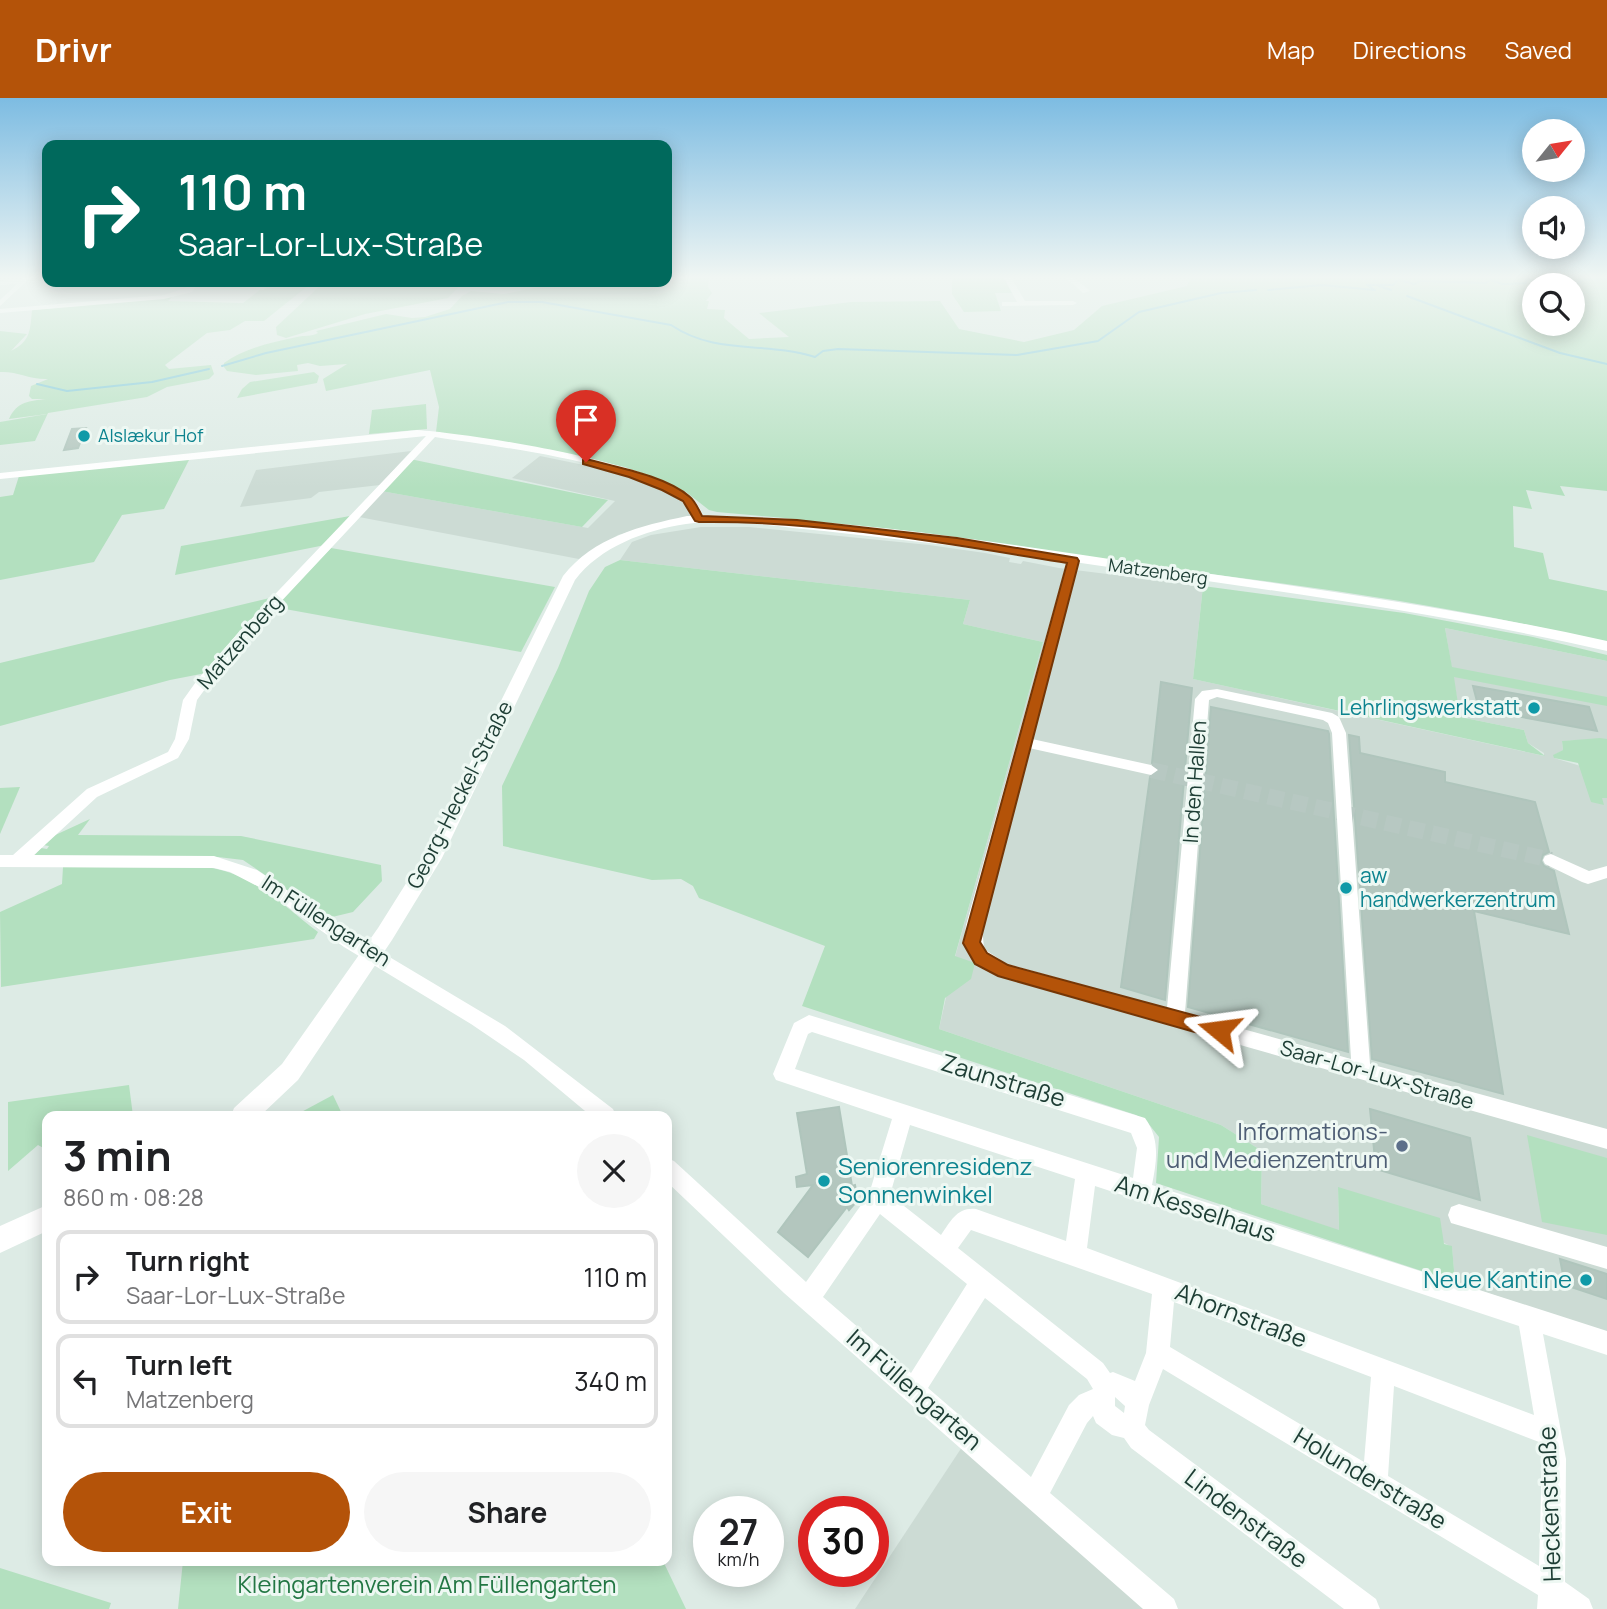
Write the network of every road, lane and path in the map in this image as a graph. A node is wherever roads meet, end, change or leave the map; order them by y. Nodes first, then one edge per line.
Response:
1 (433, 433) junction
2 (0, 476) edge
3 (699, 519) junction
4 (1073, 561) junction
5 (1607, 646) edge
6 (1025, 742) junction
7 (1151, 770) tunnel mouth
8 (1551, 860) tunnel mouth
9 (8, 862) edge
10 (1607, 872) edge
11 (372, 953) junction
12 (1175, 1018) junction
13 (1361, 1070) junction
14 (783, 1074) joint
15 (248, 1111) edge
16 (600, 1111) edge
17 (903, 1114) junction
18 (1607, 1139) edge
19 (672, 1173) edge
20 (1086, 1173) junction
21 (1141, 1191) junction
22 (878, 1199) junction
23 (1459, 1215) dead end
24 (42, 1220) edge
25 (3, 1232) edge
26 (942, 1252) junction
27 (1075, 1254) junction
28 (1607, 1258) edge
29 (981, 1283) junction
30 (1164, 1287) junction
31 (808, 1299) junction
32 (1529, 1317) junction
33 (1607, 1343) edge
34 (1158, 1353) junction
35 (1383, 1369) junction
36 (914, 1389) junction
37 (1103, 1396) junction
38 (1133, 1415) junction
39 (1550, 1434) junction
40 (1375, 1481) junction
41 (1035, 1496) junction
42 (1553, 1599) edge
43 (1164, 1609) edge
44 (1366, 1609) edge
45 (1578, 1609) edge

1 - 2 street
1 - 3 street
1 - 9 street, Matzenberg
3 - 4 street, Matzenberg
3 - 11 street, Georg-Heckel-Straße
4 - 5 street, Matzenberg
4 - 6 street, Saar-Lor-Lux-Straße
6 - 7 street
6 - 12 street, Saar-Lor-Lux-Straße
8 - 10 street
9 - 11 street, Im Füllengarten
11 - 15 street, Georg-Heckel-Straße
11 - 16 street, Im Füllengarten
12 - 13 street, Saar-Lor-Lux-Straße
12 - 13 street, In den Hallen
13 - 18 street, Saar-Lor-Lux-Straße
14 - 17 street, Am Kesselhaus
14 - 21 street, Zaunstraße
17 - 20 street, Am Kesselhaus
17 - 22 street
19 - 31 street, Im Füllengarten
20 - 21 street, Am Kesselhaus
20 - 27 street
21 - 32 street, Am Kesselhaus
22 - 26 street
22 - 31 street
23 - 28 street
24 - 25 street
26 - 27 street, Ahornstraße
26 - 29 street
27 - 30 street, Ahornstraße
29 - 36 street
29 - 37 street
30 - 34 street
30 - 35 street, Ahornstraße
31 - 36 street, Im Füllengarten
32 - 33 street, Am Kesselhaus
32 - 39 street, Heckenstraße
34 - 38 street
34 - 40 street, Holunderstraße
35 - 39 street, Ahornstraße
35 - 40 street
36 - 41 street, Im Füllengarten
37 - 38 street, Lindenstraße
37 - 41 street
38 - 44 street, Lindenstraße
39 - 42 street, Heckenstraße
40 - 42 street, Holunderstraße
41 - 43 street, Im Füllengarten
42 - 45 street, Holunderstraße

